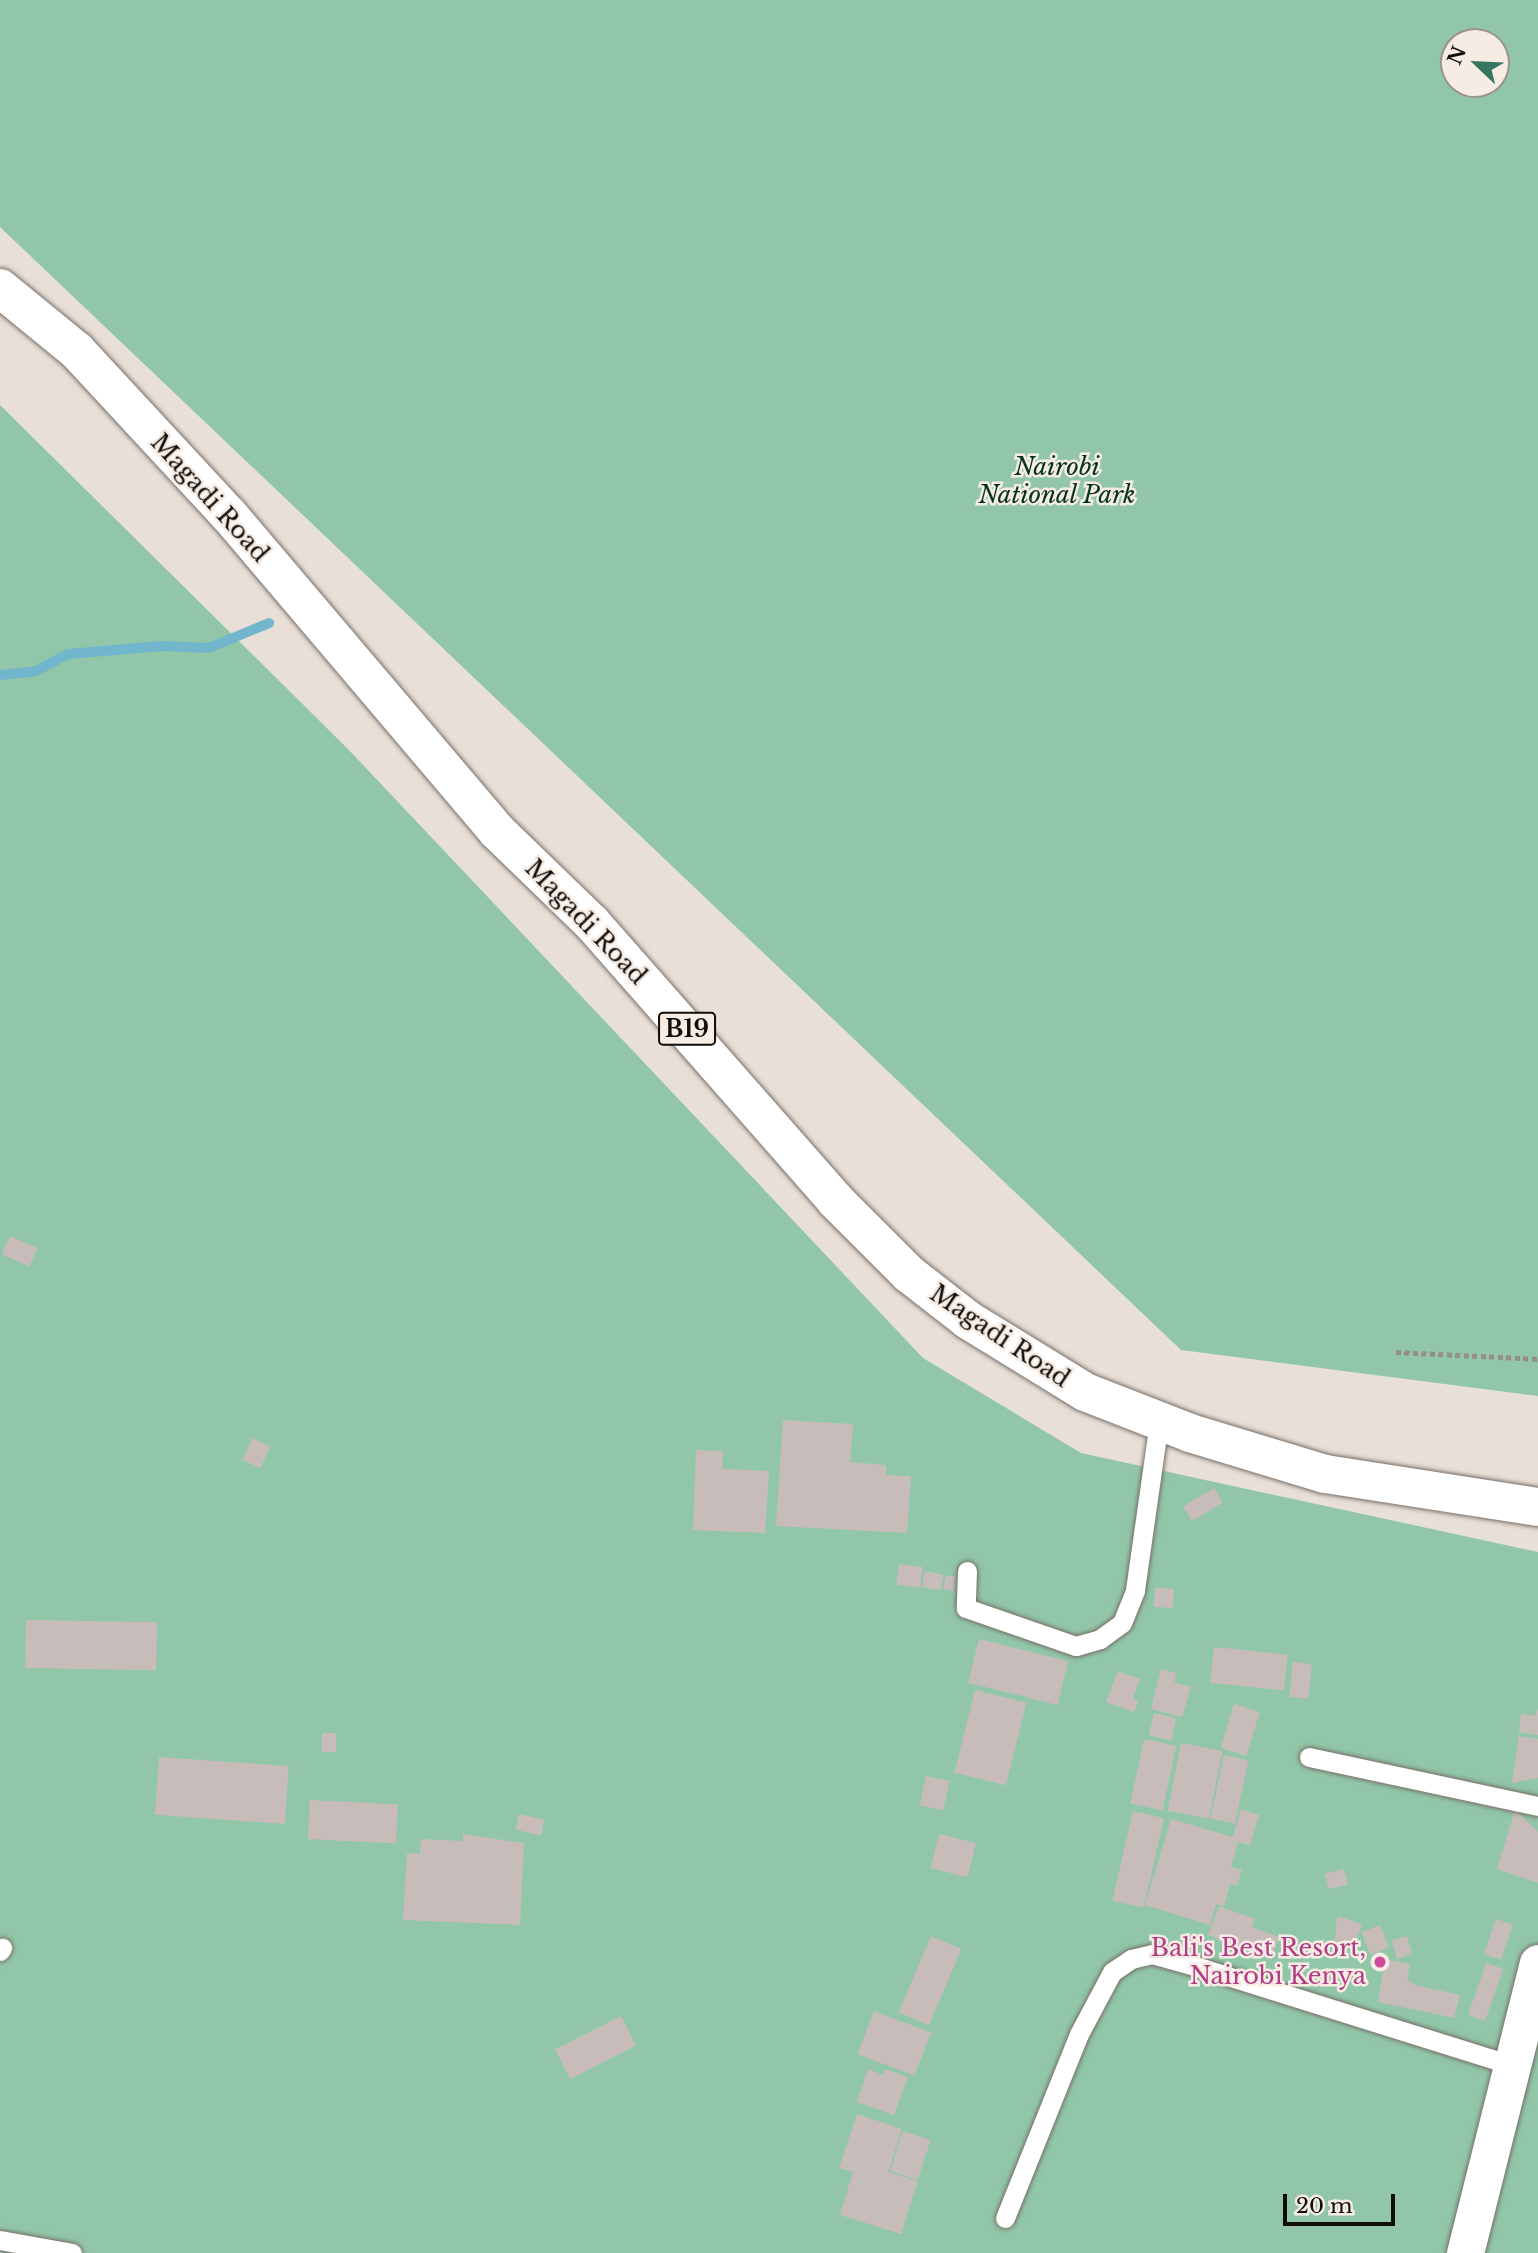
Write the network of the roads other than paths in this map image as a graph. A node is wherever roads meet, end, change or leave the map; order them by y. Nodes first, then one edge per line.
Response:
1 (0, 288) edge
2 (1160, 1421) junction
3 (1538, 1507) edge
4 (967, 1572) dead end
5 (1309, 1757) dead end
6 (1538, 1806) edge
7 (1538, 1963) edge
8 (1512, 2065) junction
9 (1005, 2218) dead end
10 (0, 2240) edge
11 (72, 2253) edge
12 (1465, 2253) edge

1 - 2 highway, Magadi Road / B19
2 - 3 highway, Magadi Road / B19
2 - 4 lane
5 - 6 lane
7 - 8 street
8 - 9 lane
8 - 12 street
10 - 11 lane

